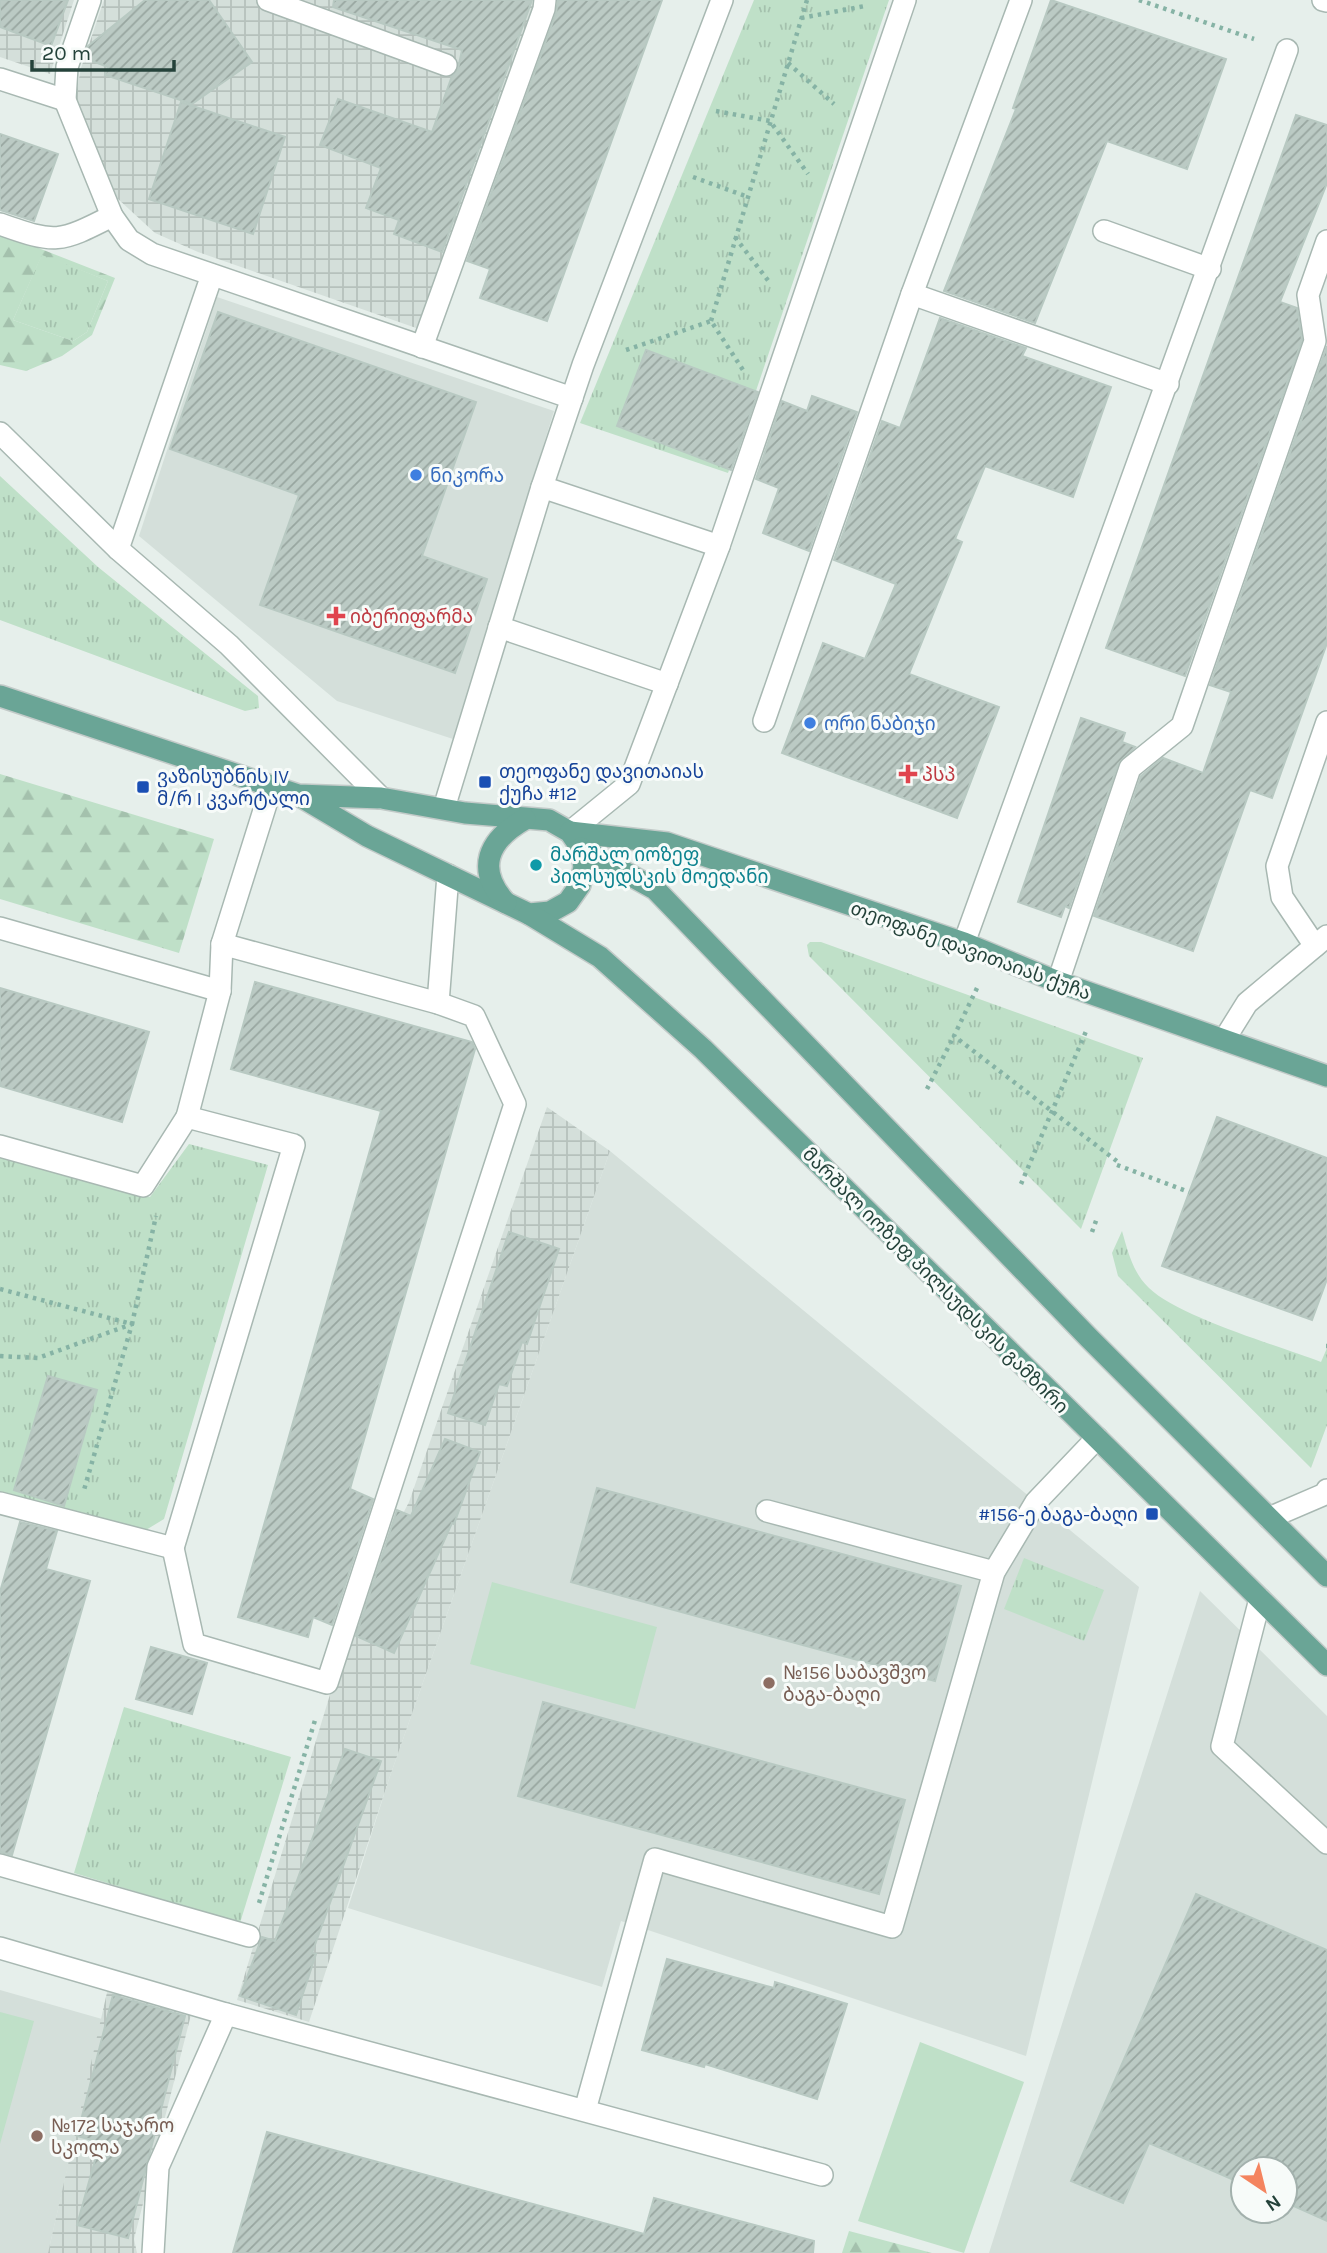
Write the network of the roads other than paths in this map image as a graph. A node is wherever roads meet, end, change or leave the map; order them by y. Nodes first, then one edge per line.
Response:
1 (90, 0) edge
2 (268, 0) edge
3 (545, 0) edge
4 (722, 0) edge
5 (905, 0) edge
6 (1021, 0) edge
7 (1287, 50) road end
8 (446, 65) dead end
9 (0, 79) edge
10 (65, 100) junction
11 (112, 216) junction
12 (0, 224) edge
13 (1104, 231) dead end
14 (1327, 241) edge
15 (1210, 269) junction
16 (212, 275) junction
17 (912, 294) junction
18 (422, 347) junction
19 (1168, 384) junction
20 (572, 398) junction
21 (0, 433) edge
22 (542, 486) junction
23 (719, 547) junction
24 (118, 549) junction
25 (499, 627) junction
26 (667, 684) junction
27 (0, 696) edge
28 (764, 721) dead end
29 (1327, 722) edge
30 (271, 788) junction
31 (298, 795) junction
32 (381, 797) junction
33 (444, 807) junction
34 (525, 819) junction
35 (575, 840) junction
36 (448, 875) junction
37 (519, 910) junction
38 (0, 928) edge
39 (1321, 941) edge
40 (964, 943) junction
41 (222, 944) junction
42 (1058, 982) junction
43 (220, 990) junction
44 (439, 1003) junction
45 (1224, 1040) junction
46 (1327, 1076) edge
47 (187, 1117) junction
48 (0, 1146) edge
49 (1097, 1438) junction
50 (1327, 1490) edge
51 (0, 1503) edge
52 (767, 1511) dead end
53 (1269, 1518) junction
54 (173, 1548) junction
55 (994, 1572) junction
56 (1327, 1576) edge
57 (1260, 1599) junction
58 (1327, 1665) edge
59 (1327, 1843) edge
60 (0, 1865) edge
61 (248, 1936) road end
62 (0, 1948) edge
63 (226, 2014) junction
64 (585, 2110) junction
65 (822, 2175) dead end
66 (153, 2253) edge

1 - 10 street
2 - 8 street
3 - 18 street
4 - 20 street
5 - 23 street
6 - 17 street
7 - 15 street
9 - 10 street
10 - 11 street
11 - 12 street
11 - 16 street
13 - 15 street
14 - 42 street
15 - 19 street
16 - 18 street
16 - 24 street
17 - 19 street
17 - 28 street
18 - 20 street
19 - 40 street
20 - 22 street
21 - 24 street
22 - 23 street
22 - 25 street
23 - 26 street
24 - 32 street
25 - 26 street
25 - 33 street
26 - 35 street
27 - 30 main road
29 - 39 street
30 - 31 main road
30 - 41 street
31 - 32 main road
31 - 36 main road
32 - 33 main road
33 - 34 main road
34 - 35 main road
34 - 37 main road
35 - 37 main road
35 - 40 main road, თეოფანე დავითაიას ქუჩა
35 - 53 main road
36 - 37 main road
36 - 44 street
37 - 49 main road, მარშალ იოზეფ პილსუდსკის გამზირი
38 - 43 street
39 - 45 street
40 - 42 main road, თეოფანე დავითაიას ქუჩა
41 - 43 street
41 - 44 street
42 - 45 main road, თეოფანე დავითაიას ქუჩა
43 - 47 street
44 - 54 street
45 - 46 main road, თეოფანე დავითაიას ქუჩა
47 - 48 street
47 - 54 street
49 - 55 street
49 - 57 main road, მარშალ იოზეფ პილსუდსკის გამზირი
50 - 53 street
51 - 54 street
52 - 55 street
53 - 56 main road
55 - 64 street
57 - 58 main road, მარშალ იოზეფ პილსუდსკის გამზირი
57 - 59 street
60 - 61 street
62 - 63 street
63 - 64 street
63 - 66 street
64 - 65 street

